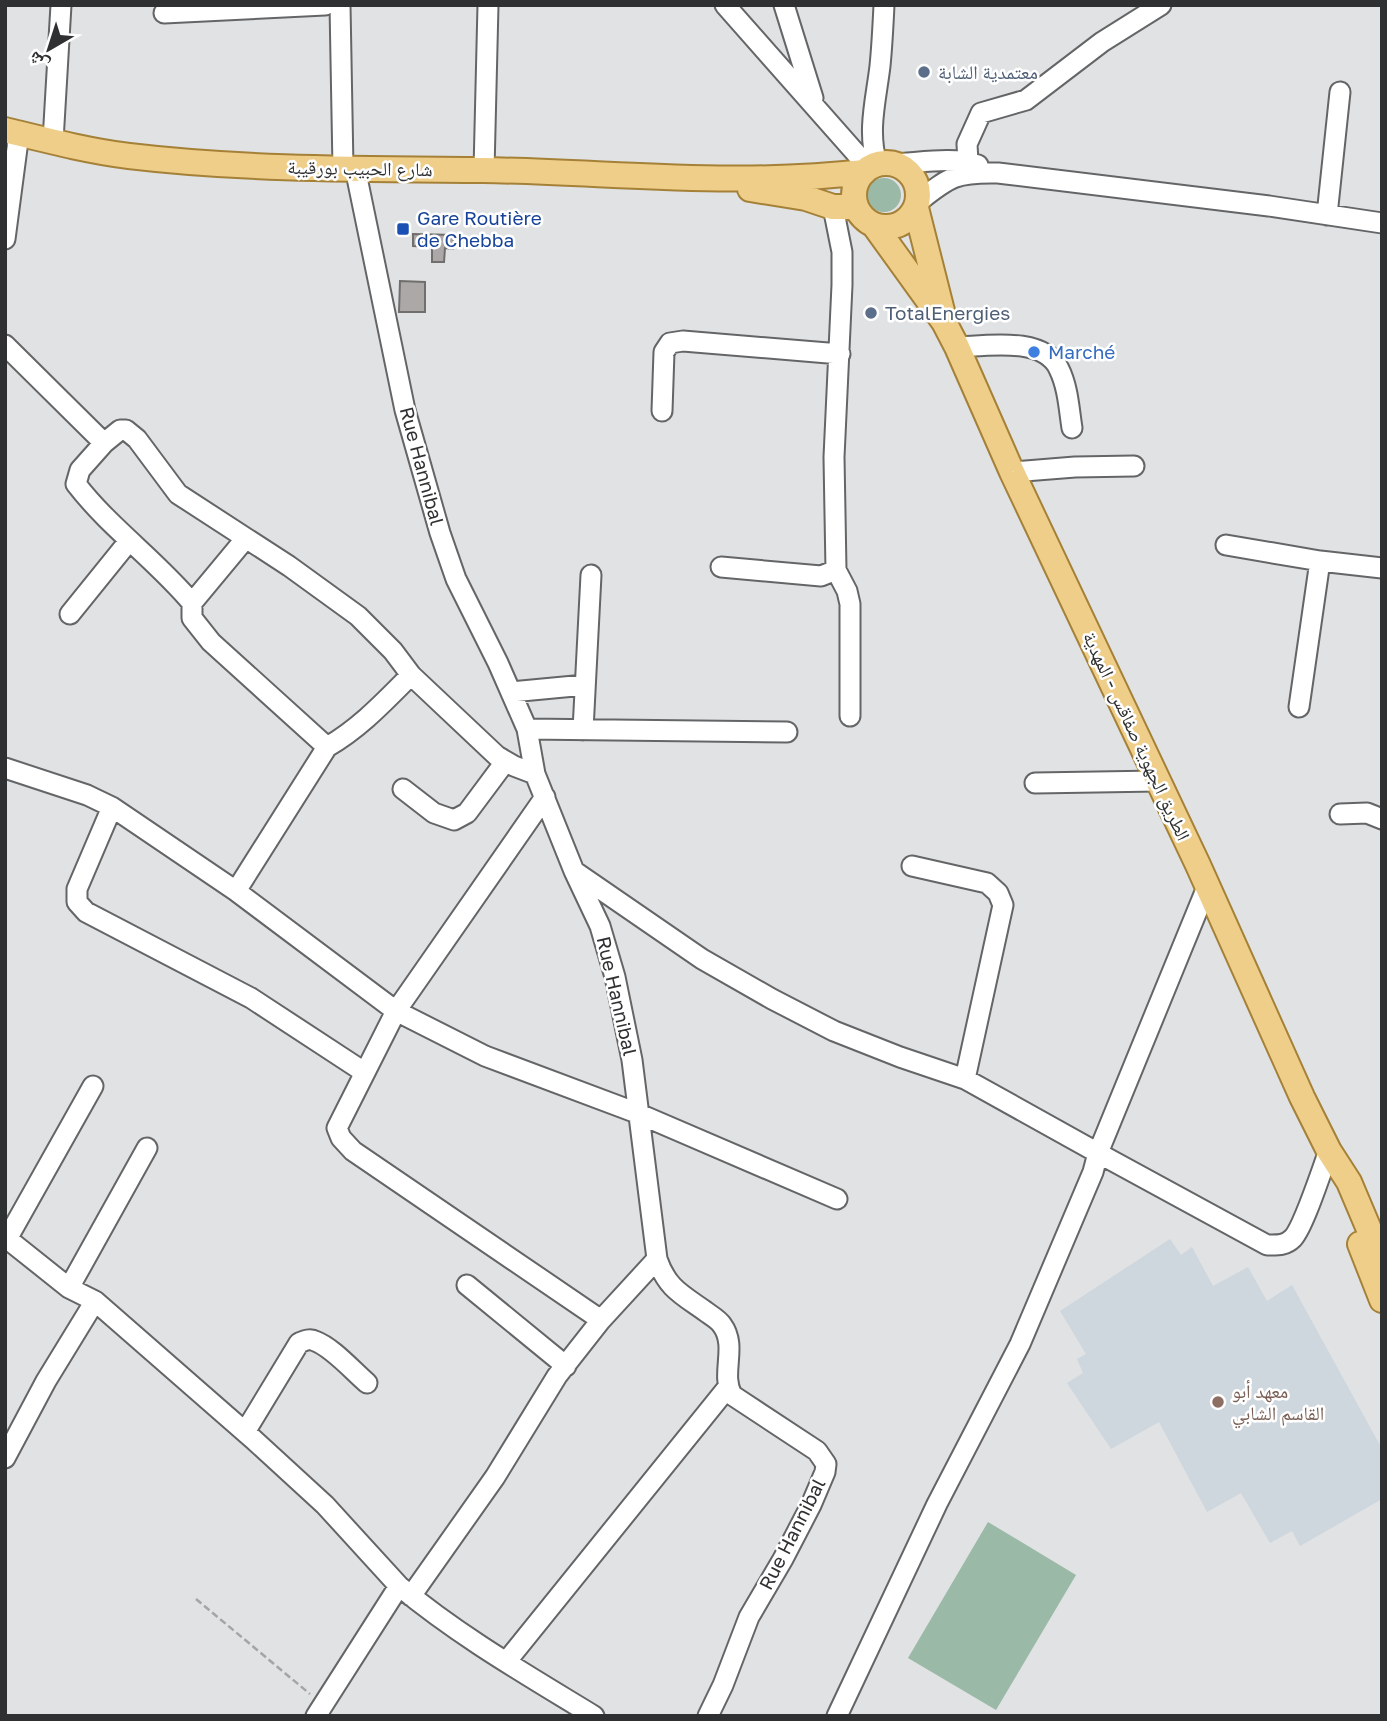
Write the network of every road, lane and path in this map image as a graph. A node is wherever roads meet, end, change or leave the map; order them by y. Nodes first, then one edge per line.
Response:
1 (61, 5) edge
2 (325, 5) edge
3 (340, 5) edge
4 (488, 5) edge
5 (725, 5) edge
6 (784, 5) edge
7 (884, 5) edge
8 (1161, 5) edge
9 (164, 13) dead end
10 (1340, 92) dead end
11 (815, 105) junction
12 (12, 132) edge
13 (53, 141) junction
14 (876, 167) junction
15 (967, 167) junction
16 (349, 168) junction
17 (484, 170) junction
18 (719, 180) junction
19 (917, 205) junction
20 (854, 213) junction
21 (1327, 215) junction
22 (1382, 223) edge
23 (5, 239) edge
24 (944, 322) junction
25 (5, 345) edge
26 (957, 347) junction
27 (840, 354) junction
28 (662, 411) dead end
29 (1072, 428) dead end
30 (104, 443) junction
31 (1134, 467) dead end
32 (1012, 472) junction
33 (246, 538) junction
34 (129, 541) junction
35 (1226, 545) dead end
36 (1320, 561) junction
37 (721, 567) dead end
38 (1382, 568) edge
39 (836, 570) junction
40 (591, 575) dead end
41 (192, 603) junction
42 (70, 614) dead end
43 (411, 675) junction
44 (585, 685) junction
45 (511, 692) junction
46 (1300, 707) dead end
47 (850, 716) dead end
48 (527, 729) junction
49 (583, 730) junction
50 (787, 732) dead end
51 (327, 747) junction
52 (505, 762) junction
53 (5, 768) edge
54 (535, 774) junction
55 (1158, 781) junction
56 (1035, 783) dead end
57 (403, 789) dead end
58 (545, 797) junction
59 (112, 807) junction
60 (1340, 814) dead end
61 (1382, 819) edge
62 (912, 866) dead end
63 (574, 871) junction
64 (1207, 887) junction
65 (236, 891) junction
66 (397, 1012) junction
67 (364, 1072) junction
68 (965, 1079) junction
69 (93, 1086) dead end
70 (637, 1113) junction
71 (147, 1148) dead end
72 (1329, 1150) junction
73 (1098, 1153) junction
74 (836, 1199) dead end
75 (6, 1238) edge
76 (1378, 1258) edge
77 (657, 1259) junction
78 (467, 1285) dead end
79 (69, 1288) junction
80 (1382, 1300) edge
81 (95, 1301) junction
82 (601, 1320) junction
83 (566, 1366) junction
84 (367, 1383) dead end
85 (728, 1387) junction
86 (245, 1432) junction
87 (5, 1458) edge
88 (405, 1591) junction
89 (196, 1599) dead end
90 (506, 1662) junction
91 (320, 1710) edge
92 (594, 1716) edge
93 (708, 1716) edge
94 (837, 1716) edge

1 - 13 street
2 - 9 street
3 - 16 street, Rue Hannibal
4 - 17 street
5 - 11 street
6 - 11 street
7 - 14 street
8 - 15 street
10 - 21 street
11 - 14 street
12 - 13 main road, شارع الحبيب بورقيبة
12 - 23 street
13 - 16 main road, شارع الحبيب بورقيبة
14 - 15 street
14 - 18 main road, شارع الحبيب بورقيبة
14 - 19 main road
14 - 20 main road
15 - 19 street
15 - 21 street
16 - 17 main road, شارع الحبيب بورقيبة
16 - 45 street, Rue Hannibal
17 - 18 main road, شارع الحبيب بورقيبة
18 - 20 main road, شارع الحبيب بورقيبة
19 - 20 main road
19 - 24 main road, الطريق الجهوية صفاقس - المهدية
20 - 24 main road, الطريق الجهوية صفاقس - المهدية
20 - 27 street
21 - 22 street
24 - 26 main road, الطريق الجهوية صفاقس - المهدية
25 - 30 street
26 - 29 street
26 - 32 main road, الطريق الجهوية صفاقس - المهدية
27 - 28 street
27 - 39 street
30 - 33 street
30 - 34 street
31 - 32 street
32 - 55 main road, الطريق الجهوية صفاقس - المهدية
33 - 41 street
33 - 43 street
34 - 41 street
34 - 42 street
35 - 36 street
36 - 38 street
36 - 46 street
37 - 39 street
39 - 47 street
40 - 44 street
41 - 51 street
43 - 51 street
43 - 52 street
44 - 45 street
44 - 49 street
45 - 48 street, Rue Hannibal
48 - 49 street
48 - 54 street, Rue Hannibal
49 - 50 street
51 - 65 street
52 - 54 street
52 - 57 street
53 - 59 street
54 - 58 street, Rue Hannibal
55 - 56 street
55 - 64 main road, الطريق الجهوية صفاقس - المهدية
58 - 63 street, Rue Hannibal
58 - 66 street
59 - 65 street
59 - 67 street
60 - 61 street
62 - 68 street
63 - 68 street
63 - 70 street, Rue Hannibal
64 - 72 main road, الطريق الجهوية صفاقس - المهدية
64 - 73 street
65 - 66 street
66 - 67 street
66 - 70 street
67 - 82 street
68 - 73 street
69 - 75 street
70 - 74 street
70 - 77 street, Rue Hannibal
71 - 79 street
72 - 73 street
72 - 76 main road, الطريق الجهوية صفاقس - المهدية
73 - 94 street
75 - 79 street
76 - 80 main road, الطريق الجهوية صفاقس - المهدية
77 - 82 street
77 - 85 street, Rue Hannibal
78 - 83 street
79 - 81 street
81 - 86 street
81 - 87 street
82 - 83 street
83 - 88 street
84 - 86 street
85 - 90 street
85 - 93 street, Rue Hannibal
86 - 88 street
88 - 90 street
88 - 91 street
89 - 91 path
90 - 92 street

